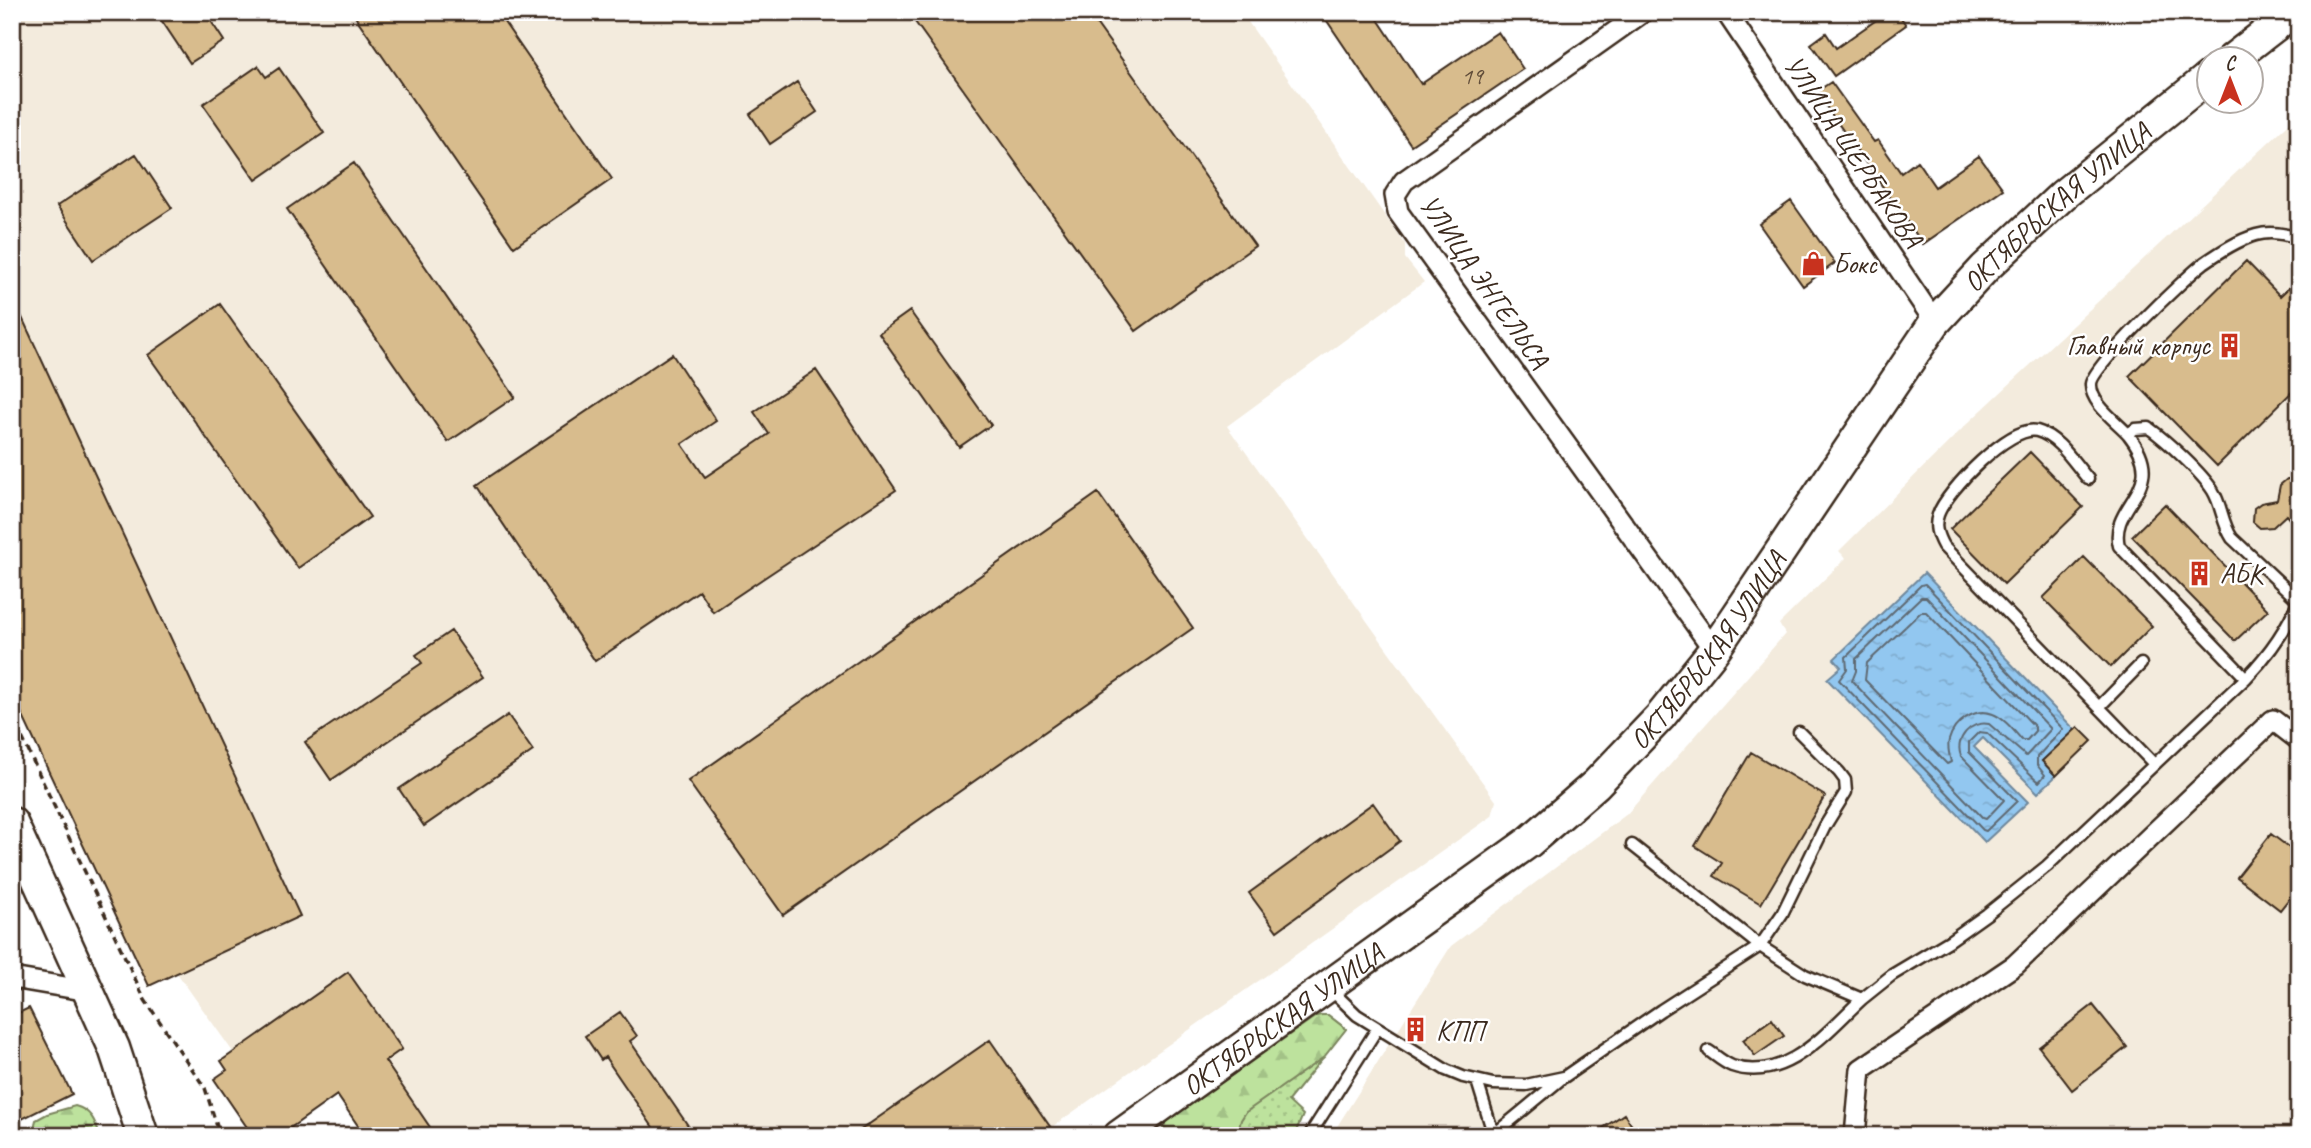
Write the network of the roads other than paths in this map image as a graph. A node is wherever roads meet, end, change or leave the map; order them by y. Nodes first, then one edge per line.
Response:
1 (1643, 12) edge
2 (1726, 12) edge
3 (2293, 12) edge
4 (2249, 46) edge
5 (2196, 87) edge
6 (2299, 238) edge
7 (1935, 322) junction
8 (2128, 434) junction
9 (2088, 478) dead end
10 (2298, 599) edge
11 (1714, 650) junction
12 (2141, 664) dead end
13 (2246, 678) junction
14 (2099, 708) junction
15 (1798, 732) dead end
16 (2299, 740) edge
17 (2154, 764) junction
18 (12, 823) edge
19 (1632, 845) dead end
20 (1760, 946) junction
21 (12, 978) edge
22 (1328, 988) junction
23 (89, 991) junction
24 (1862, 999) junction
25 (1377, 1029) junction
26 (1709, 1051) dead end
27 (1564, 1077) junction
28 (1477, 1082) junction
29 (1136, 1128) edge
30 (1493, 1135) edge
31 (143, 1136) edge
32 (1309, 1136) edge
33 (1855, 1136) edge

1 - 11 street, УЛИЦА ЭНГЕЛЬСА
2 - 7 street, УЛИЦА ЩЕРБАКОВА
3 - 4 main road
5 - 7 main road, ОКТЯБРЬСКАЯ УЛИЦА
6 - 8 lane
7 - 11 main road, ОКТЯБРЬСКАЯ УЛИЦА
8 - 10 lane
8 - 13 lane
9 - 14 lane
10 - 13 lane
11 - 22 main road, ОКТЯБРЬСКАЯ УЛИЦА
12 - 14 lane
13 - 17 lane
14 - 17 lane
15 - 20 lane
16 - 33 street
17 - 24 lane
18 - 23 main road
19 - 20 lane
20 - 24 lane
20 - 27 lane
21 - 23 street
22 - 25 lane
22 - 29 main road, ОКТЯБРЬСКАЯ УЛИЦА
23 - 31 main road
24 - 26 lane
25 - 28 lane
25 - 32 lane
27 - 28 lane
27 - 30 lane
28 - 30 lane

